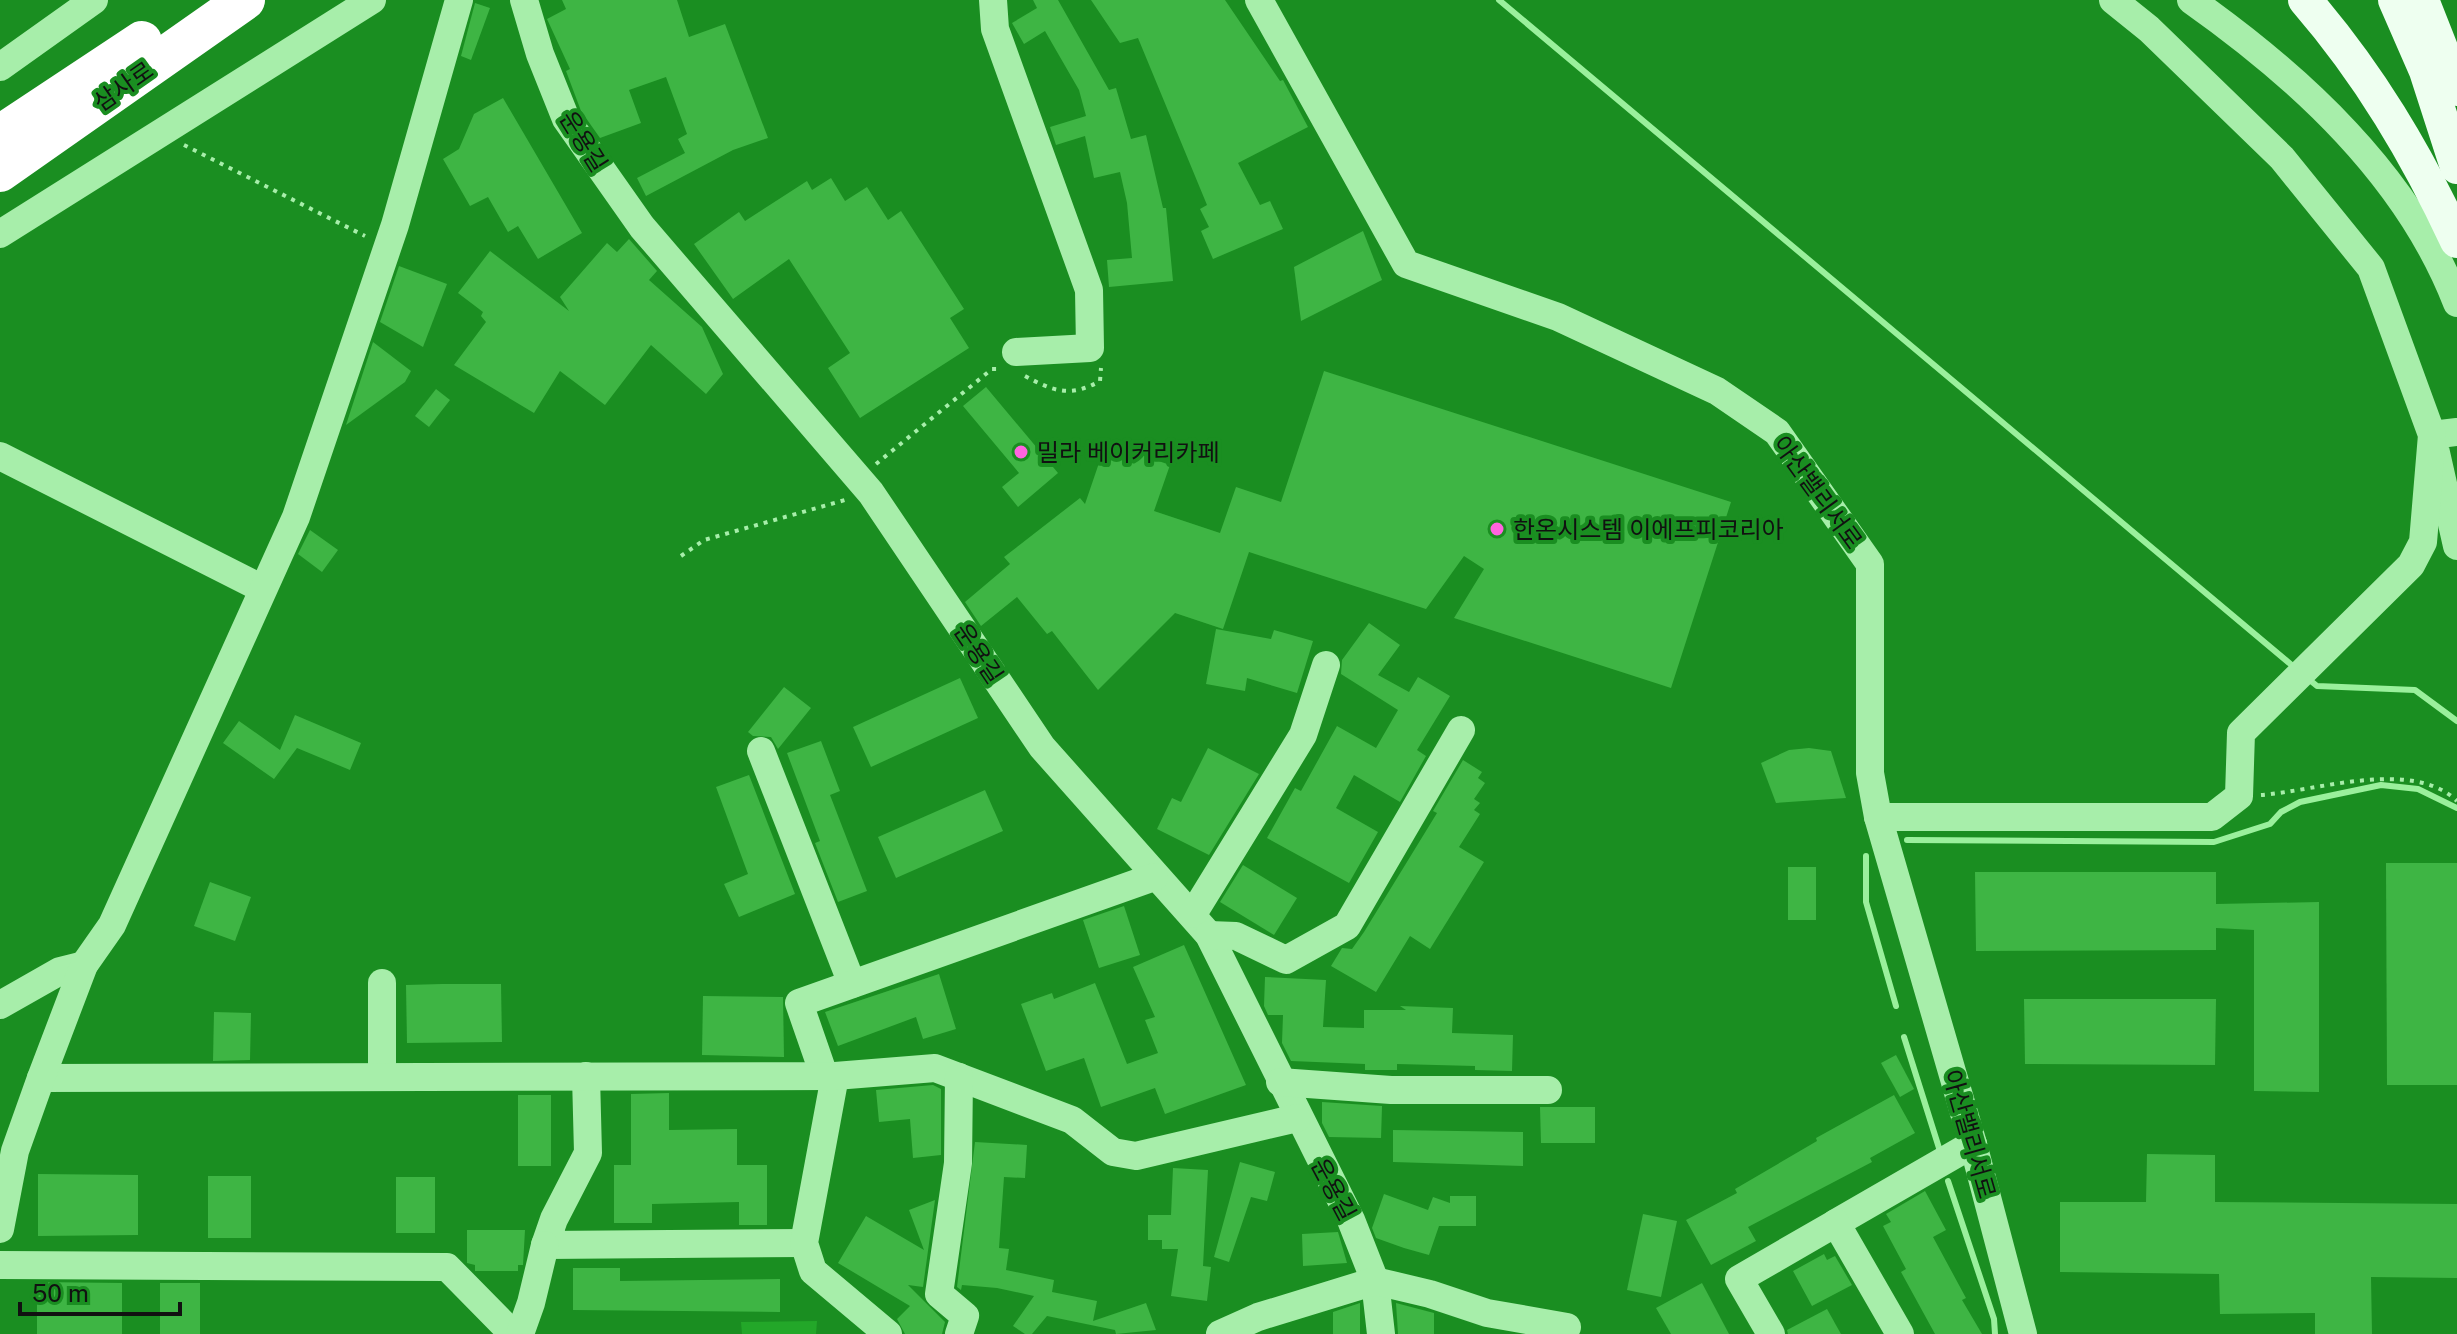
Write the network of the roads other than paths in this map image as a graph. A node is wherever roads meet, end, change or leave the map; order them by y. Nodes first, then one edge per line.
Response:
1 (94, 0) edge
2 (205, 0) edge
3 (245, 0) edge
4 (372, 0) edge
5 (459, 0) edge
6 (524, 0) edge
7 (993, 0) edge
8 (1259, 0) edge
9 (2113, 0) edge
10 (2191, 0) edge
11 (2305, 0) edge
12 (2395, 0) edge
13 (2422, 0) edge
14 (0, 67) edge
15 (2457, 89) edge
16 (0, 135) edge
17 (2457, 167) edge
18 (0, 172) edge
19 (0, 234) edge
20 (2457, 241) edge
21 (2457, 303) edge
22 (1013, 365) road end
23 (2444, 433) edge
24 (0, 456) edge
25 (2457, 546) edge
26 (261, 588) junction
27 (1326, 665) dead end
28 (1461, 730) dead end
29 (761, 751) dead end
30 (1878, 817) junction
31 (1154, 877) junction
32 (1201, 925) junction
33 (84, 965) junction
34 (382, 983) dead end
35 (852, 984) junction
36 (0, 1005) edge
37 (382, 1076) junction
38 (586, 1076) junction
39 (830, 1076) junction
40 (959, 1077) junction
41 (41, 1078) junction
42 (1280, 1082) junction
43 (1548, 1090) dead end
44 (1297, 1118) junction
45 (1973, 1144) junction
46 (1836, 1223) junction
47 (0, 1229) edge
48 (804, 1243) junction
49 (545, 1245) junction
50 (0, 1265) edge
51 (1375, 1281) junction
52 (1567, 1327) dead end
53 (513, 1334) edge
54 (520, 1334) edge
55 (888, 1334) edge
56 (959, 1334) edge
57 (1220, 1334) edge
58 (1381, 1334) edge
59 (1771, 1334) edge
60 (1900, 1334) edge
61 (2023, 1334) edge

1 - 14 street
2 - 16 highway, 삼사로
3 - 18 highway, 삼사로
4 - 19 street
5 - 26 street
6 - 31 street, 운용길
7 - 22 street
8 - 30 street, 아산밸리서로
9 - 23 street
10 - 21 street
11 - 20 main road
12 - 17 main road
13 - 15 main road
23 - 25 street
23 - 30 street
24 - 26 street
26 - 33 street
27 - 32 street
28 - 32 street
29 - 35 street
30 - 45 street, 아산밸리서로
31 - 32 street, 운용길
31 - 35 street
32 - 42 street, 운용길
33 - 36 street
33 - 41 street
34 - 37 street
35 - 39 street
37 - 38 street
37 - 41 street
38 - 39 street
38 - 49 street
39 - 40 street
39 - 48 street
40 - 44 street
40 - 56 street
41 - 47 street
42 - 43 street
42 - 44 street, 운용길
44 - 51 street, 운용길
45 - 46 street
45 - 61 street, 아산밸리서로
46 - 59 street
46 - 60 street
48 - 49 street
48 - 55 street
49 - 54 street
50 - 53 street
51 - 52 street
51 - 57 street
51 - 58 street, 운용길

